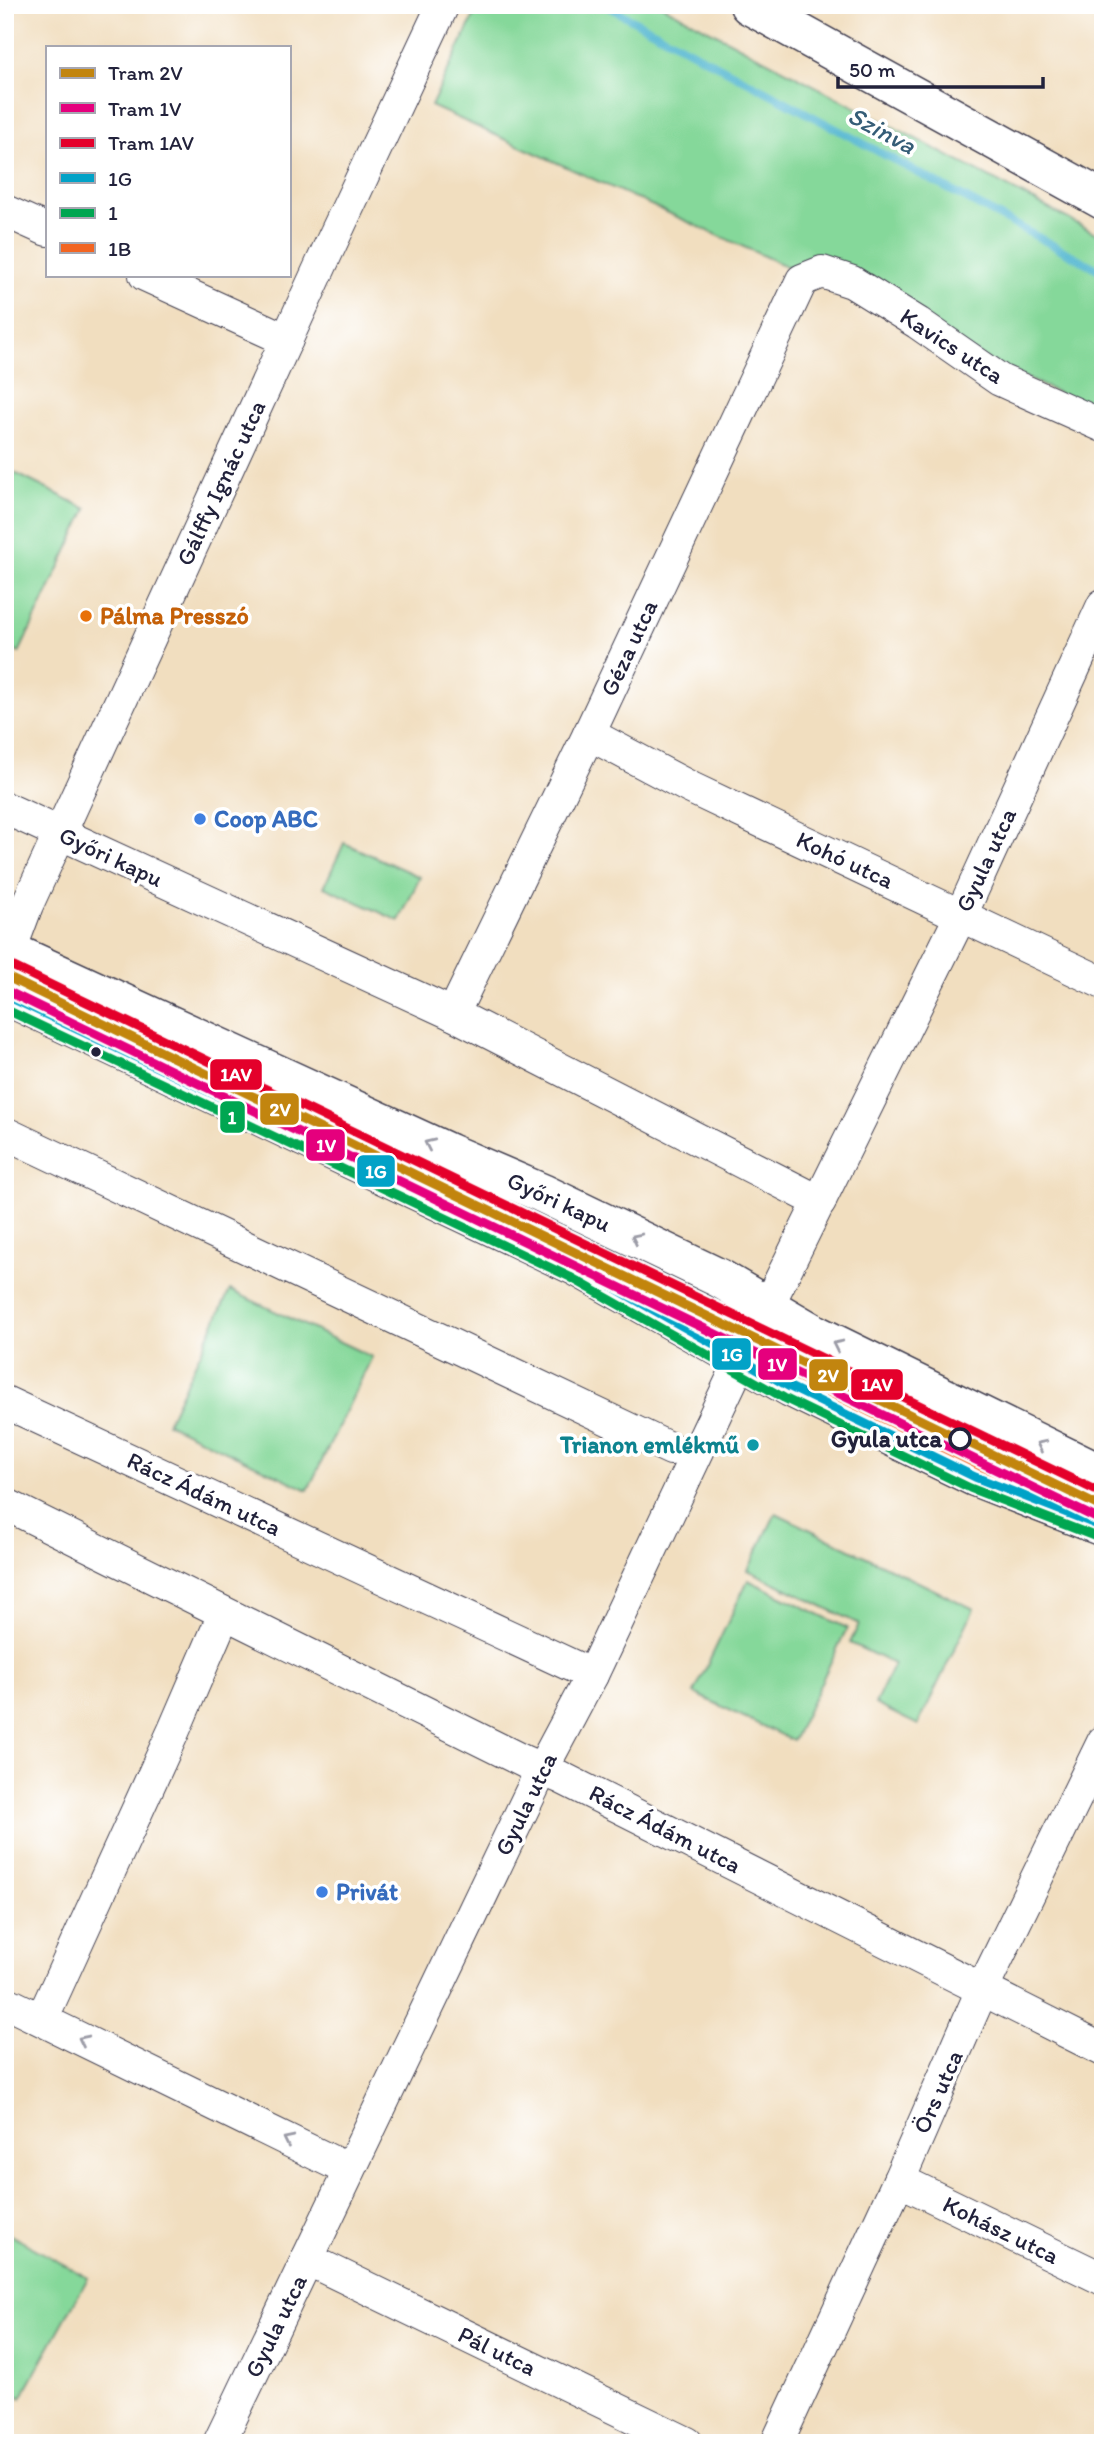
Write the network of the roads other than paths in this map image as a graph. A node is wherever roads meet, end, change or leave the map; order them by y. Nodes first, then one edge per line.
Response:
1 (443, 5) edge
2 (749, 5) edge
3 (1103, 200) edge
4 (5, 211) edge
5 (46, 230) edge
6 (147, 276) edge
7 (802, 279) joint
8 (287, 340) junction
9 (1103, 426) edge
10 (1103, 605) edge
11 (589, 734) junction
12 (5, 808) edge
13 (60, 834) junction
14 (961, 915) junction
15 (7, 955) edge
16 (1103, 983) edge
17 (5, 995) edge
18 (453, 1014) junction
19 (5, 1133) edge
20 (820, 1202) junction
21 (767, 1308) junction
22 (742, 1358) junction
23 (5, 1402) edge
24 (671, 1449) dead end
25 (1103, 1475) edge
26 (5, 1504) edge
27 (1103, 1527) edge
28 (224, 1614) junction
29 (592, 1675) junction
30 (1103, 1742) edge
31 (542, 1769) junction
32 (982, 1990) junction
33 (5, 2002) edge
34 (42, 2019) junction
35 (1103, 2050) edge
36 (349, 2170) junction
37 (900, 2180) junction
38 (307, 2259) junction
39 (1103, 2280) edge
40 (219, 2443) edge
41 (687, 2443) edge
42 (777, 2443) edge

1 - 8 street, Gálffy Ignác utca
2 - 3 street
4 - 5 street
6 - 8 street
7 - 9 street, Kavics utca
7 - 11 street, Géza utca
8 - 13 street, Gálffy Ignác utca
10 - 14 street, Gyula utca
11 - 14 street, Kohó utca
11 - 18 street, Géza utca
12 - 13 street, Győri kapu
13 - 15 street, Gálffy Ignác utca
13 - 18 street, Győri kapu
14 - 16 street, Kohó utca
14 - 20 street, Gyula utca
21 -> 15 street, Győri kapu
17 - 22 street, Győri kapu
18 - 20 street, Győri kapu
19 - 24 street
20 - 21 street, Gyula utca
21 - 22 street, Gyula utca
25 -> 21 street, Győri kapu
22 - 27 street, Győri kapu
22 - 29 street, Gyula utca
23 - 29 street, Rácz Ádám utca
26 - 28 street, Rácz Ádám utca
28 - 31 street, Rácz Ádám utca
28 - 34 street
29 - 31 street, Gyula utca
30 - 32 street, Örs utca
31 - 32 street, Rácz Ádám utca
31 - 36 street, Gyula utca
32 - 35 street, Rácz Ádám utca
32 - 37 street, Örs utca
33 - 34 street
36 -> 34 street
36 - 38 street, Gyula utca
37 - 39 street, Kohász utca
37 - 42 street, Örs utca
38 - 40 street, Gyula utca
38 - 41 street, Pál utca

